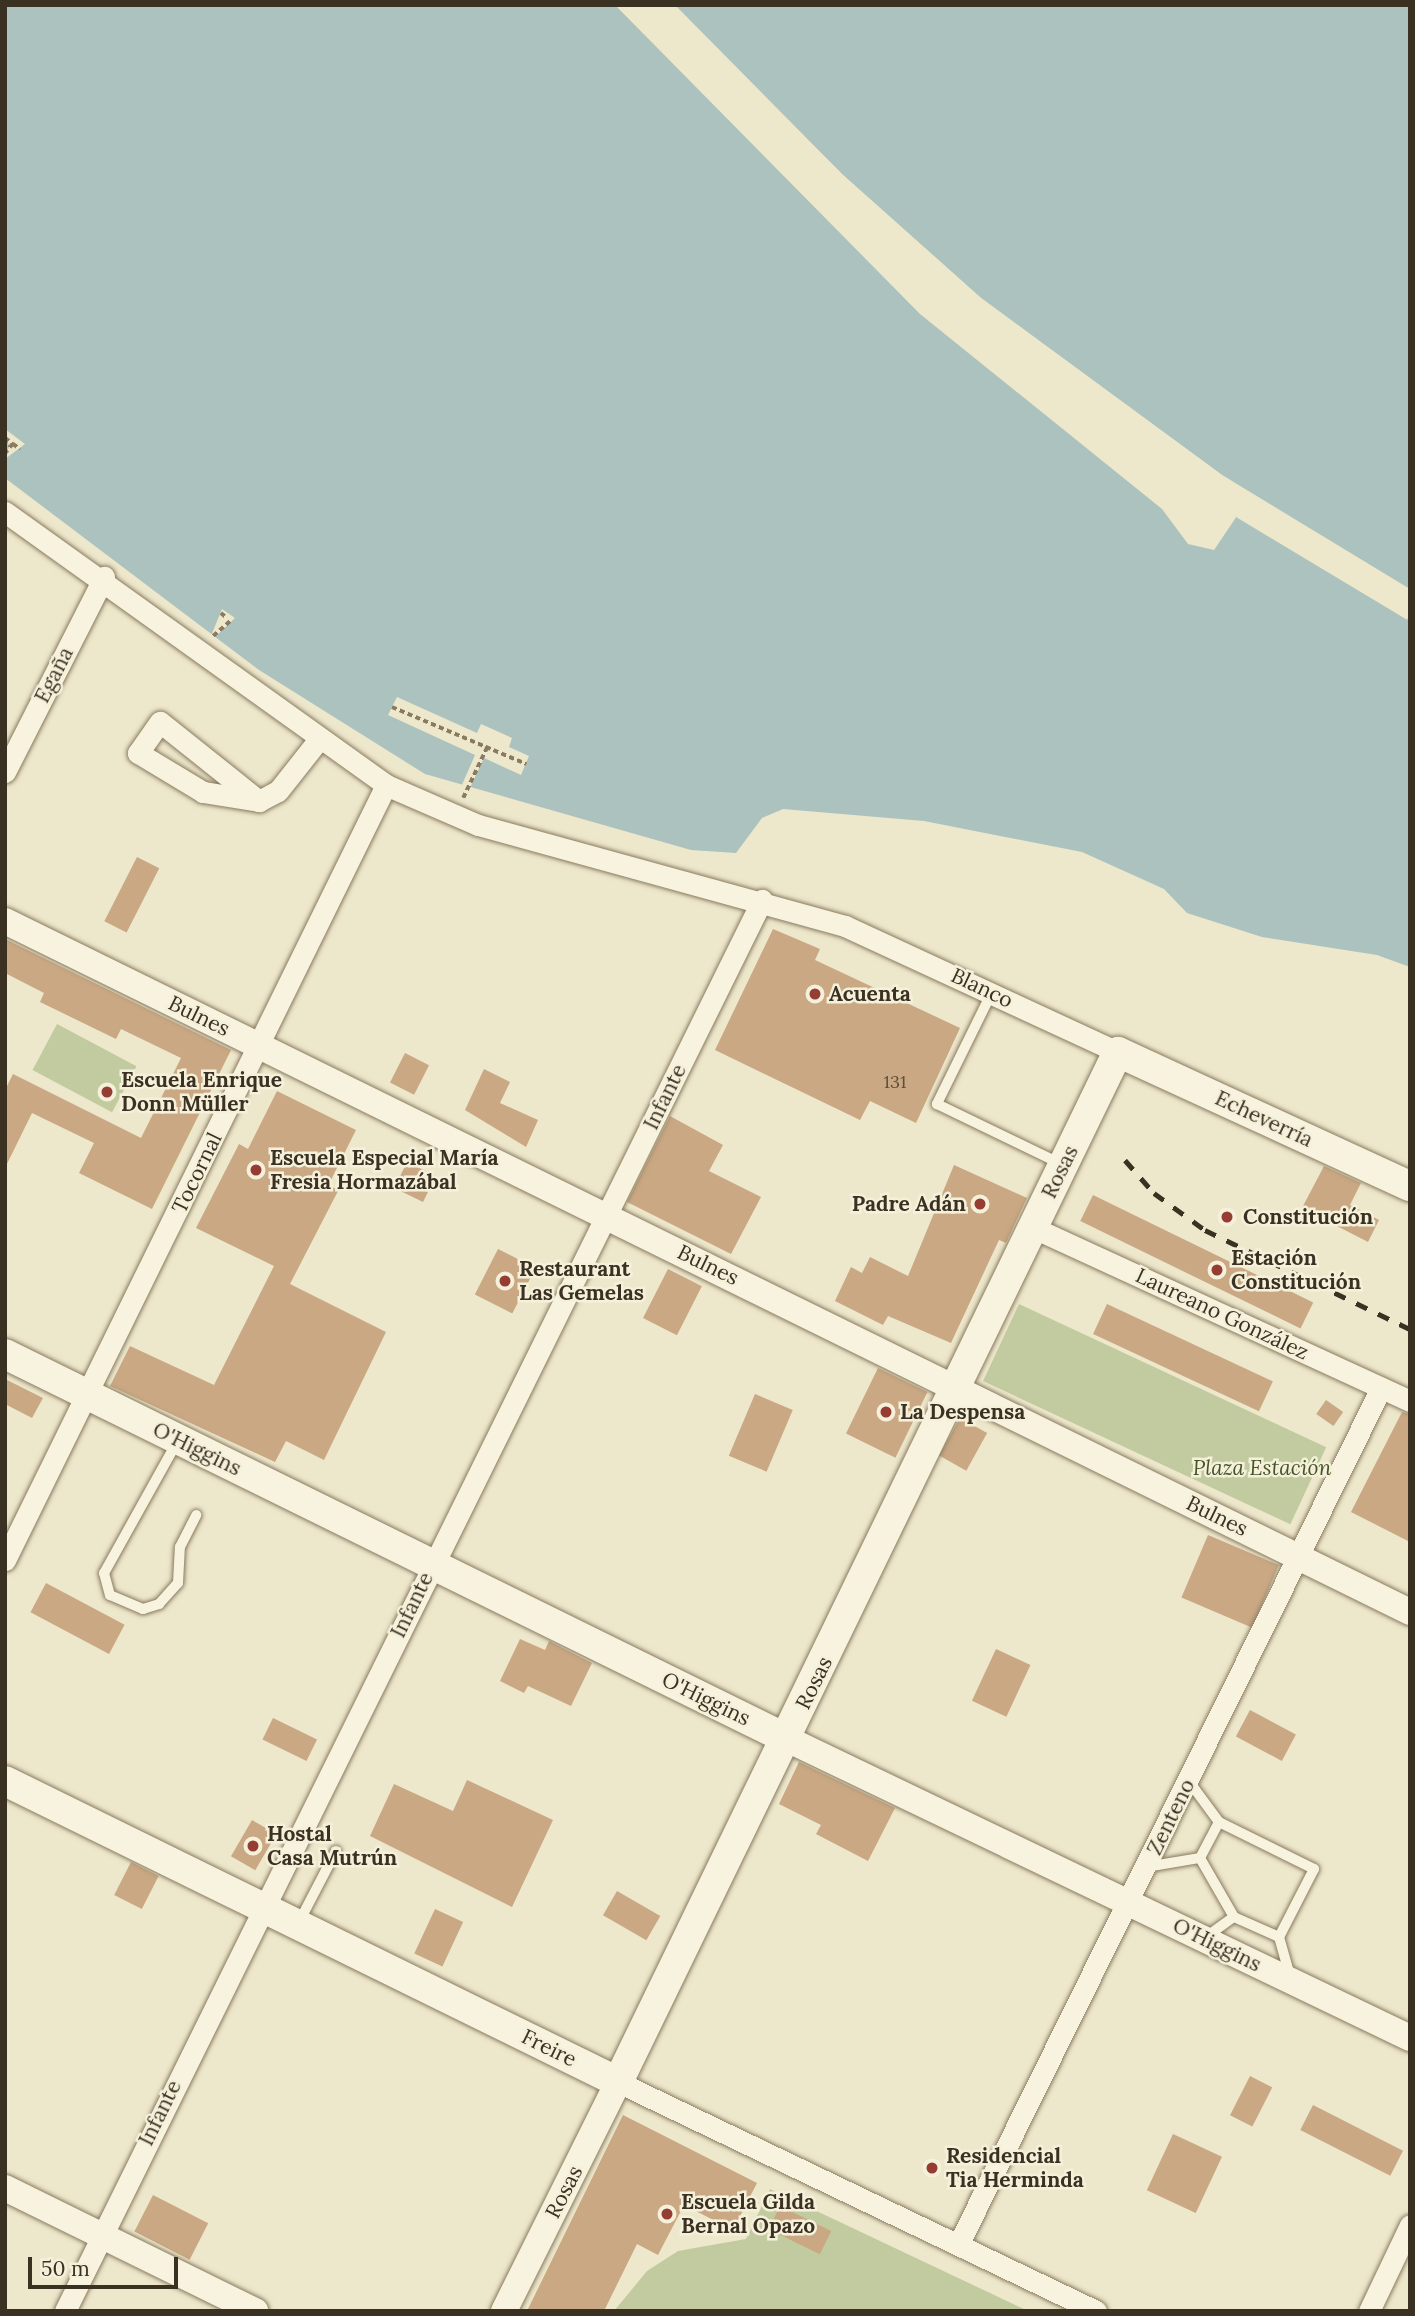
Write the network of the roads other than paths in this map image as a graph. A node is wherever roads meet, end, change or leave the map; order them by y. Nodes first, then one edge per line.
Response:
1 (5, 512) edge
2 (104, 577) junction
3 (319, 739) junction
4 (5, 772) edge
5 (386, 785) junction
6 (259, 802) junction
7 (762, 900) junction
8 (5, 921) edge
9 (992, 992) junction
10 (260, 1047) junction
11 (1118, 1052) junction
12 (1064, 1165) junction
13 (1410, 1186) edge
14 (606, 1215) junction
15 (1034, 1228) junction
16 (5, 1354) edge
17 (957, 1387) junction
18 (1381, 1388) junction
19 (88, 1395) junction
20 (1410, 1401) edge
21 (178, 1440) junction
22 (195, 1516) dead end
23 (1299, 1557) junction
24 (5, 1560) edge
25 (433, 1564) junction
26 (1410, 1612) edge
27 (787, 1739) junction
28 (1188, 1780) junction
29 (5, 1781) edge
30 (1219, 1822) junction
31 (336, 1851) dead end
32 (1200, 1858) junction
33 (1146, 1867) junction
34 (1128, 1903) junction
35 (262, 1907) junction
36 (1234, 1917) junction
37 (298, 1925) junction
38 (1279, 1937) junction
39 (1203, 1939) junction
40 (1292, 1982) junction
41 (1410, 2038) edge
42 (618, 2082) junction
43 (5, 2188) edge
44 (1410, 2225) edge
45 (100, 2234) junction
46 (958, 2245) junction
47 (65, 2311) edge
48 (255, 2311) edge
49 (504, 2311) edge
50 (1096, 2311) edge
51 (1369, 2311) edge

1 - 2 street, Blanco
2 - 3 street, Blanco
2 - 4 street, Egaña
3 - 5 street, Blanco
3 - 6 street
5 - 7 street, Blanco
5 - 10 street, Tocornal
6 - 6 street
7 - 9 street, Blanco
7 - 14 street, Infante
8 - 10 street, Bulnes
9 - 11 street, Blanco
9 - 12 lane
10 - 14 street, Bulnes
10 - 19 street, Tocornal
11 - 12 main road, Rosas
11 - 13 main road, Echeverría
12 - 15 main road, Rosas
14 - 17 street, Bulnes
14 - 25 street, Infante
15 - 17 main road, Rosas
15 - 18 street, Laureano González
16 - 19 main road, O'Higgins
17 - 23 street, Bulnes
17 - 27 main road, Rosas
18 - 20 street, Laureano González
18 - 23 street, Zenteno
19 - 21 main road, O'Higgins
19 - 24 street, Tocornal
21 - 22 lane
21 - 25 main road, O'Higgins
23 - 26 street, Bulnes
23 - 28 street, Zenteno
25 - 27 main road, O'Higgins
25 - 35 street, Infante
27 - 34 street, O'Higgins
27 - 42 main road, Rosas
28 - 30 lane
28 - 33 street, Zenteno
29 - 35 main road, Freire
30 - 32 lane
30 - 38 lane
31 - 37 lane
32 - 33 lane
32 - 36 lane
33 - 34 street, Zenteno
34 - 39 street, O'Higgins
34 - 46 street, Zenteno
35 - 37 main road, Freire
35 - 45 street, Infante
36 - 38 lane
36 - 39 lane
37 - 42 main road, Freire
38 - 40 lane
39 - 40 street, O'Higgins
40 - 41 street, O'Higgins
42 - 46 street, Freire
42 - 49 street, Rosas
43 - 45 street
44 - 51 street
45 - 47 street, Infante
45 - 48 street
46 - 50 street, Freire

